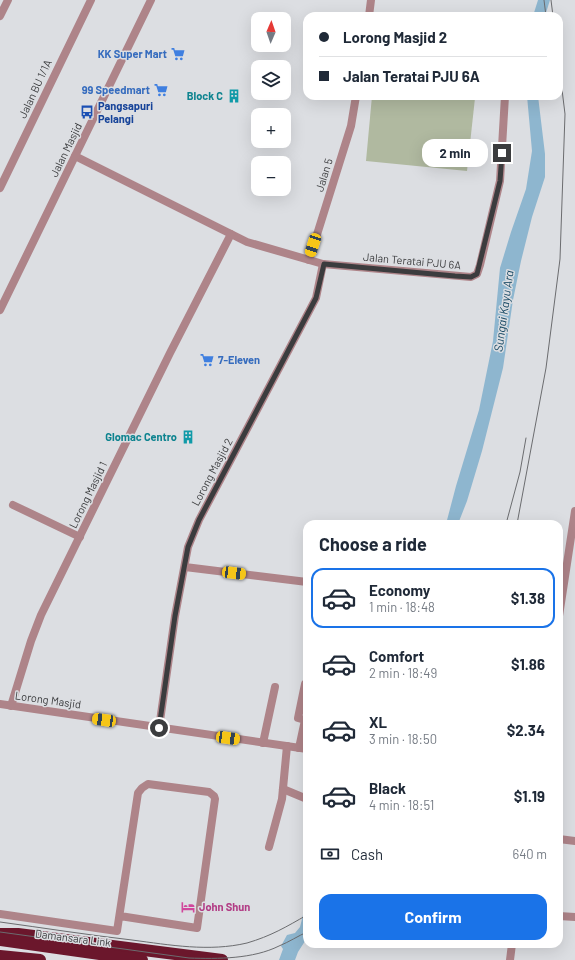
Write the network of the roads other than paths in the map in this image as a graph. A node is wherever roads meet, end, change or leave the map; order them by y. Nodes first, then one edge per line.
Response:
1 (8, 0) edge
2 (91, 0) edge
3 (150, 0) edge
4 (371, 0) edge
5 (370, 12) edge
6 (0, 16) edge
7 (355, 100) edge
8 (505, 100) edge
9 (75, 156) junction
10 (0, 188) edge
11 (231, 234) junction
12 (309, 260) junction
13 (324, 264) junction
14 (0, 310) edge
15 (13, 505) dead end
16 (575, 511) edge
17 (80, 537) junction
18 (185, 567) junction
19 (303, 582) edge
20 (563, 590) edge
21 (275, 687) dead end
22 (303, 694) edge
23 (0, 704) edge
24 (11, 706) junction
25 (303, 719) edge
26 (159, 728) junction
27 (263, 743) junction
28 (287, 746) junction
29 (303, 748) edge
30 (284, 789) junction
31 (303, 797) edge
32 (563, 840) edge
33 (575, 841) edge
34 (269, 847) dead end
35 (0, 914) edge
36 (120, 916) junction
37 (563, 916) edge
38 (575, 917) edge
39 (0, 934) edge
40 (0, 940) edge
41 (512, 948) edge
42 (0, 956) edge
43 (40, 960) edge
44 (142, 960) edge
45 (222, 960) edge
46 (510, 960) edge

1 - 6 street
2 - 10 street, Jalan BU 1/1A
3 - 9 street, Jalan Masjid
4 - 5 street
7 - 12 street, Jalan 5
8 - 13 street, Jalan Teratai PJU 6A
9 - 11 street, Jalan Teratai PJU 6A
9 - 14 street, Jalan Masjid
11 - 12 street, Jalan Teratai PJU 6A
11 - 17 street, Lorong Masjid 1
12 - 13 street, Jalan Teratai PJU 6A
13 - 18 street, Lorong Masjid 2
15 - 17 street
16 - 20 street
17 - 24 street, Lorong Masjid 1
18 - 19 street
18 - 26 street, Lorong Masjid 2
21 - 27 street
22 - 25 street
23 - 24 street, Lorong Masjid
24 - 26 street, Lorong Masjid
26 - 27 street, Lorong Masjid
27 - 28 street, Lorong Masjid
28 - 29 street, Lorong Masjid
28 - 30 street
30 - 31 street
30 - 34 street
32 - 33 street
35 - 36 street
36 - 36 street
37 - 38 street
39 - 45 highway
40 - 44 highway, Damansara Link
41 - 46 street
42 - 43 highway

